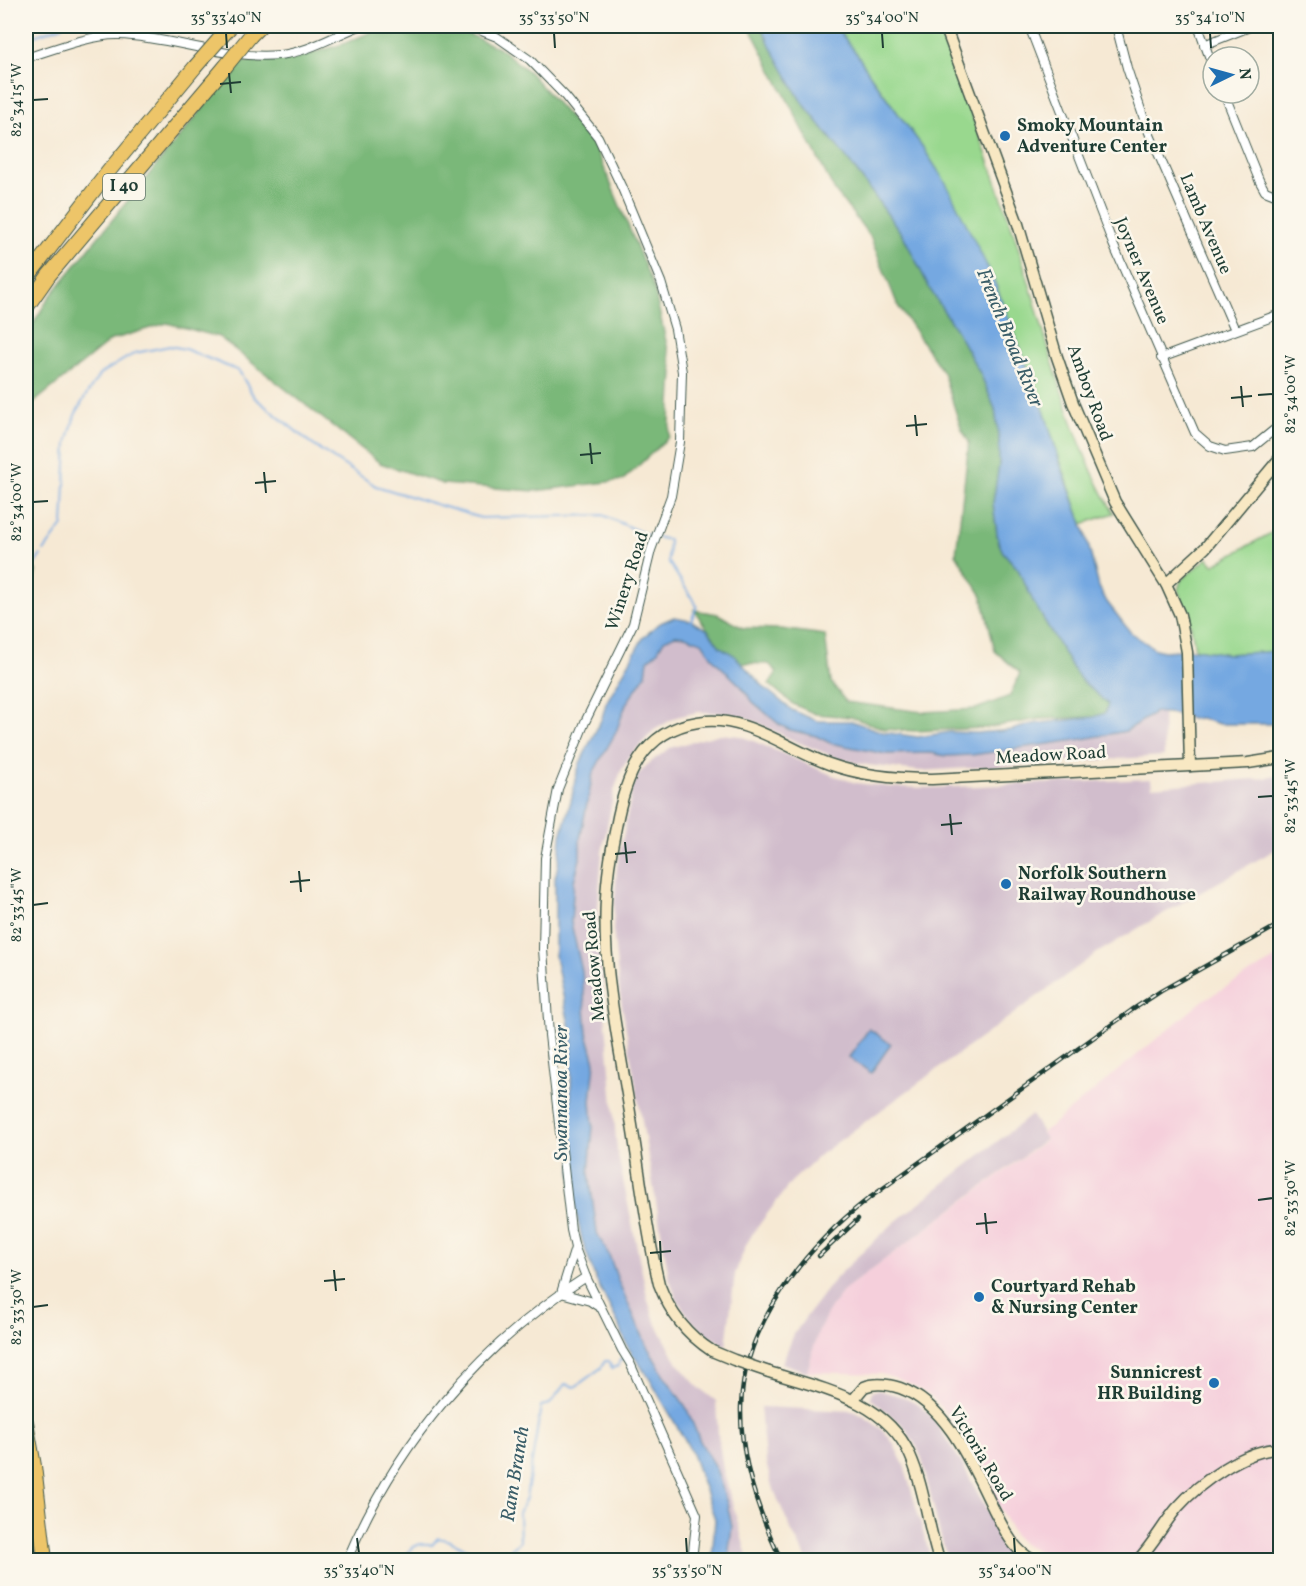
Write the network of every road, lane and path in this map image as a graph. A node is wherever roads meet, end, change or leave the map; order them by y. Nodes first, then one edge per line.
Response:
1 (231, 26) edge
2 (360, 26) edge
3 (470, 26) edge
4 (945, 26) edge
5 (1029, 26) edge
6 (1116, 26) edge
7 (1198, 26) edge
8 (1252, 26) edge
9 (256, 30) edge
10 (1204, 45) joint
11 (26, 58) edge
12 (1229, 105) edge
13 (1281, 198) edge
14 (26, 279) edge
15 (26, 308) edge
16 (1281, 314) edge
17 (1235, 330) junction
18 (1161, 358) junction
19 (1281, 425) edge
20 (1281, 458) edge
21 (1166, 584) junction
22 (1189, 740) junction
23 (1281, 758) edge
24 (1190, 766) junction
25 (1160, 768) junction
26 (574, 1248) junction
27 (586, 1277) junction
28 (561, 1293) junction
29 (600, 1308) junction
30 (853, 1400) junction
31 (26, 1422) edge
32 (1281, 1449) edge
33 (26, 1552) edge
34 (26, 1560) edge
35 (45, 1560) edge
36 (347, 1560) edge
37 (693, 1560) edge
38 (939, 1560) edge
39 (1033, 1560) edge
40 (1138, 1560) edge

1 - 14 highway, I 40, bridge
2 - 11 street
3 - 26 street, Winery Road
4 - 21 main road, Amboy Road
5 - 18 street, Joyner Avenue
6 - 17 street, Lamb Avenue
7 - 10 street
8 - 10 street
9 - 15 highway, I 40, bridge
12 - 13 street
16 - 17 street
17 - 18 street
18 - 19 street, Joyner Avenue
20 - 21 main road
21 - 22 main road, Amboy Road
22 - 24 main road, Amboy Road
22 - 25 main road
23 - 24 main road, Meadow Road
24 - 25 main road, Meadow Road
25 - 30 main road, Meadow Road, bridge
26 - 27 street, Winery Road
26 - 28 street
27 - 28 street
27 - 29 street, Winery Road
28 - 29 street
28 - 36 street
29 - 37 street, Winery Road
30 - 38 main road, Meadow Road
30 - 39 main road, Victoria Road
31 - 35 highway
32 - 40 main road
33 - 34 highway

